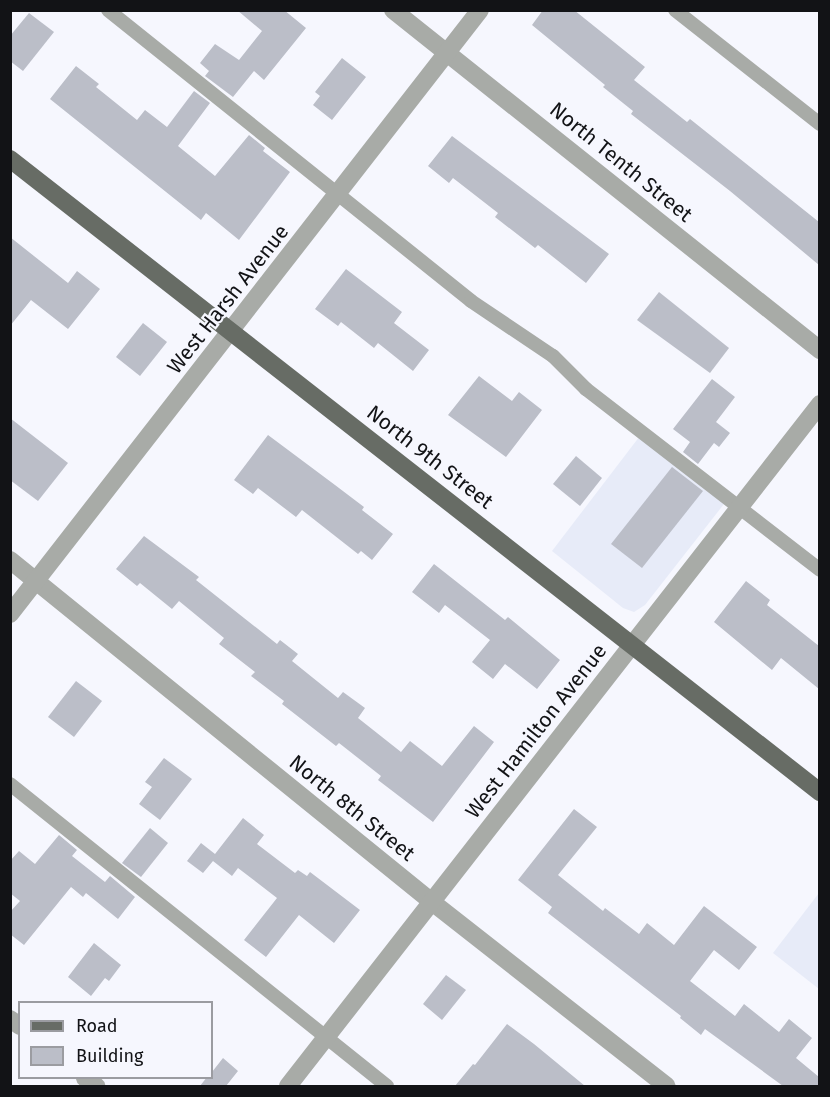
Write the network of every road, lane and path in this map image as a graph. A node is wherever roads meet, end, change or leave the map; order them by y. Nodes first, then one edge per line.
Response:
1 (108, 10) edge
2 (393, 10) edge
3 (480, 10) edge
4 (675, 10) edge
5 (447, 53) junction
6 (819, 124) edge
7 (10, 159) edge
8 (337, 195) junction
9 (232, 330) junction
10 (819, 350) edge
11 (819, 404) edge
12 (740, 506) junction
13 (10, 560) edge
14 (819, 570) edge
15 (37, 581) junction
16 (10, 614) edge
17 (632, 645) junction
18 (10, 784) edge
19 (819, 792) edge
20 (432, 902) junction
21 (326, 1039) junction
22 (288, 1086) edge
23 (387, 1086) edge
24 (667, 1086) edge

1 - 8 lane
2 - 5 street, North Tenth Street
3 - 5 street, West Harsh Avenue
4 - 6 lane
5 - 8 street, West Harsh Avenue
5 - 10 street, North Tenth Street
7 - 9 main road, North 9th Street
8 - 9 street, West Harsh Avenue
8 - 12 lane
9 - 15 street, West Harsh Avenue
9 - 17 main road, North 9th Street
11 - 12 street, West Hamilton Avenue
12 - 14 lane
12 - 17 street, West Hamilton Avenue
13 - 15 street, North 8th Street
15 - 16 street, West Harsh Avenue
15 - 20 street, North 8th Street
17 - 19 main road, North 9th Street
17 - 20 street, West Hamilton Avenue
18 - 21 lane
20 - 21 street, West Hamilton Avenue
20 - 24 street, North 8th Street
21 - 22 street, West Hamilton Avenue
21 - 23 lane

